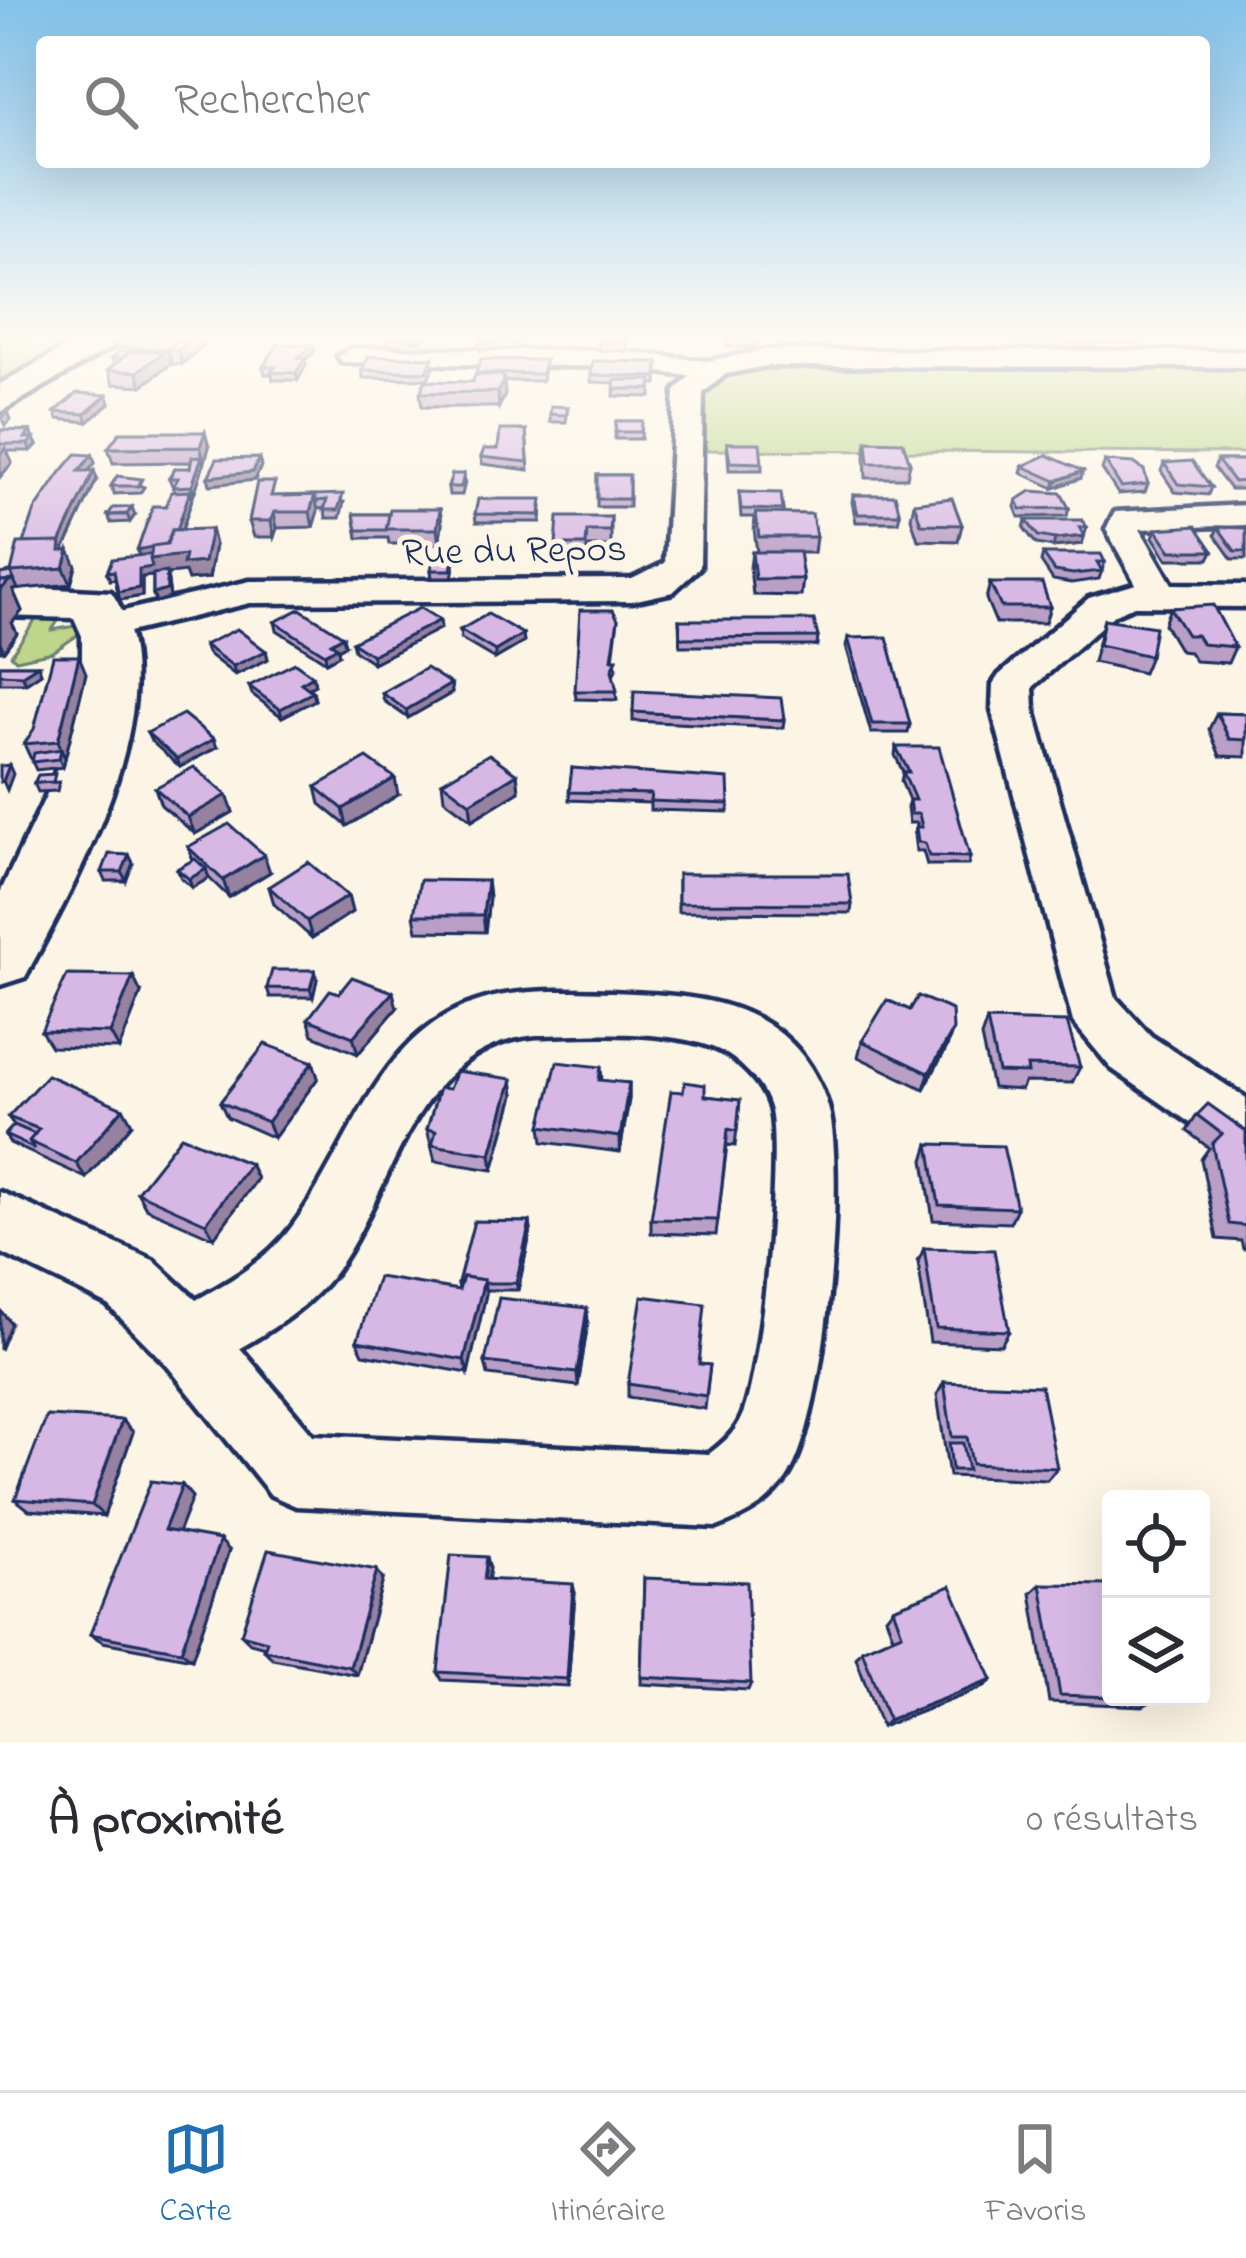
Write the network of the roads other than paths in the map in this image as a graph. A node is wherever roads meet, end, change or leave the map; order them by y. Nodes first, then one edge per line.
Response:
1 (687, 419) edge
2 (1246, 515) edge
3 (1145, 595) junction
4 (1246, 596) edge
5 (0, 601) edge
6 (99, 615) junction
7 (0, 958) edge
8 (1246, 1129) edge
9 (0, 1221) edge
10 (190, 1340) junction

1 - 6 street, Rue du Repos
2 - 3 street
3 - 4 street
3 - 8 street
5 - 6 street
6 - 7 street
9 - 10 street
10 - 10 street

